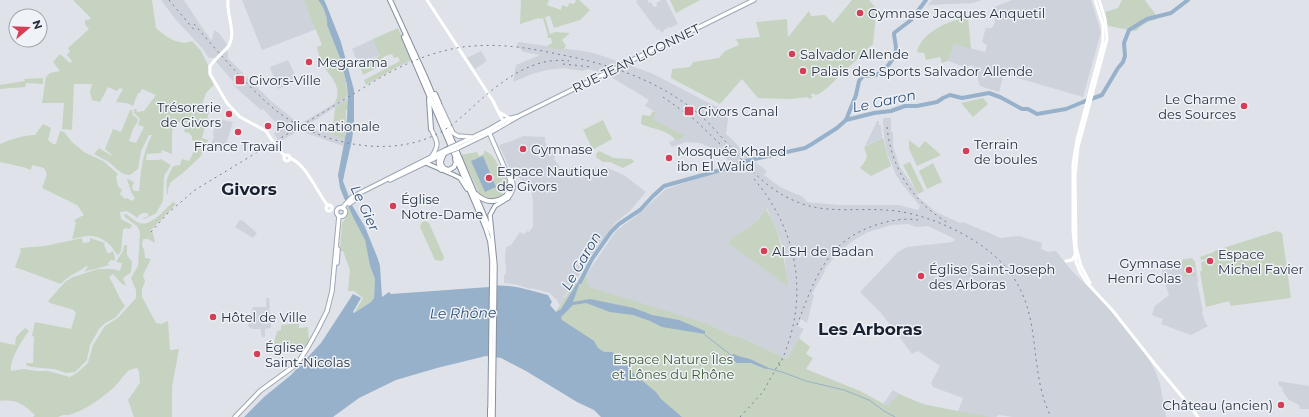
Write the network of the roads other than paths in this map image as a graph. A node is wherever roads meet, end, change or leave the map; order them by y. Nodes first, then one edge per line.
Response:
1 (228, 0) edge
2 (389, 0) edge
3 (427, 0) edge
4 (754, 0) edge
5 (1097, 1) edge
6 (416, 65) junction
7 (424, 74) junction
8 (440, 103) joint
9 (1087, 105) junction
10 (500, 112) junction
11 (518, 116) junction
12 (509, 118) junction
13 (503, 121) junction
14 (508, 123) junction
15 (431, 129) joint
16 (488, 132) junction
17 (472, 137) junction
18 (448, 138) junction
19 (492, 138) junction
20 (469, 143) junction
21 (453, 148) junction
22 (442, 155) junction
23 (432, 157) junction
24 (426, 163) junction
25 (442, 171) junction
26 (364, 192) junction
27 (474, 192) junction
28 (507, 197) junction
29 (345, 207) junction
30 (334, 210) junction
31 (340, 216) junction
32 (485, 226) junction
33 (491, 232) junction
34 (1075, 255) junction
35 (1066, 261) dead end
36 (1079, 267) junction
37 (494, 272) junction
38 (492, 373) junction
39 (490, 409) joint
40 (236, 417) edge
41 (491, 417) edge
42 (1199, 417) edge

1 - 30 main road, bridge
2 - 6 highway
2 - 7 highway
3 - 10 main road
4 - 11 main road, RUE JEAN LIGONNET
5 - 9 main road
6 - 15 highway
6 - 18 highway
7 - 8 highway
7 - 27 highway
8 - 17 main road
9 - 34 main road
9 - 36 main road
10 - 12 main road
10 - 13 main road
11 - 12 main road, RUE JEAN LIGONNET
11 - 14 main road, RUE JEAN LIGONNET
12 - 13 main road, RUE JEAN LIGONNET
12 - 14 main road
13 - 14 main road
13 - 16 main road, RUE JEAN LIGONNET
14 - 16 main road, RUE JEAN LIGONNET
15 - 23 main road
16 - 17 main road, RUE JEAN LIGONNET
16 - 19 main road
16 - 20 main road, RUE JEAN LIGONNET
17 - 21 main road, RUE JEAN LIGONNET
18 - 22 highway
18 - 32 highway
19 - 20 main road
19 - 28 main road
20 - 21 main road, RUE JEAN LIGONNET
21 - 22 main road
21 - 23 main road
22 - 24 main road
22 - 25 main road
23 - 26 main road
24 - 25 main road
24 - 26 main road
25 - 32 main road
26 - 29 main road
27 - 28 highway
27 - 33 highway
28 - 33 main road
29 - 30 main road
29 - 31 main road
30 - 31 main road
31 - 40 main road
32 - 37 main road
33 - 37 main road
34 - 35 main road
34 - 36 main road
36 - 42 main road
37 - 38 main road
38 - 39 main road
38 - 41 main road
39 - 41 highway

